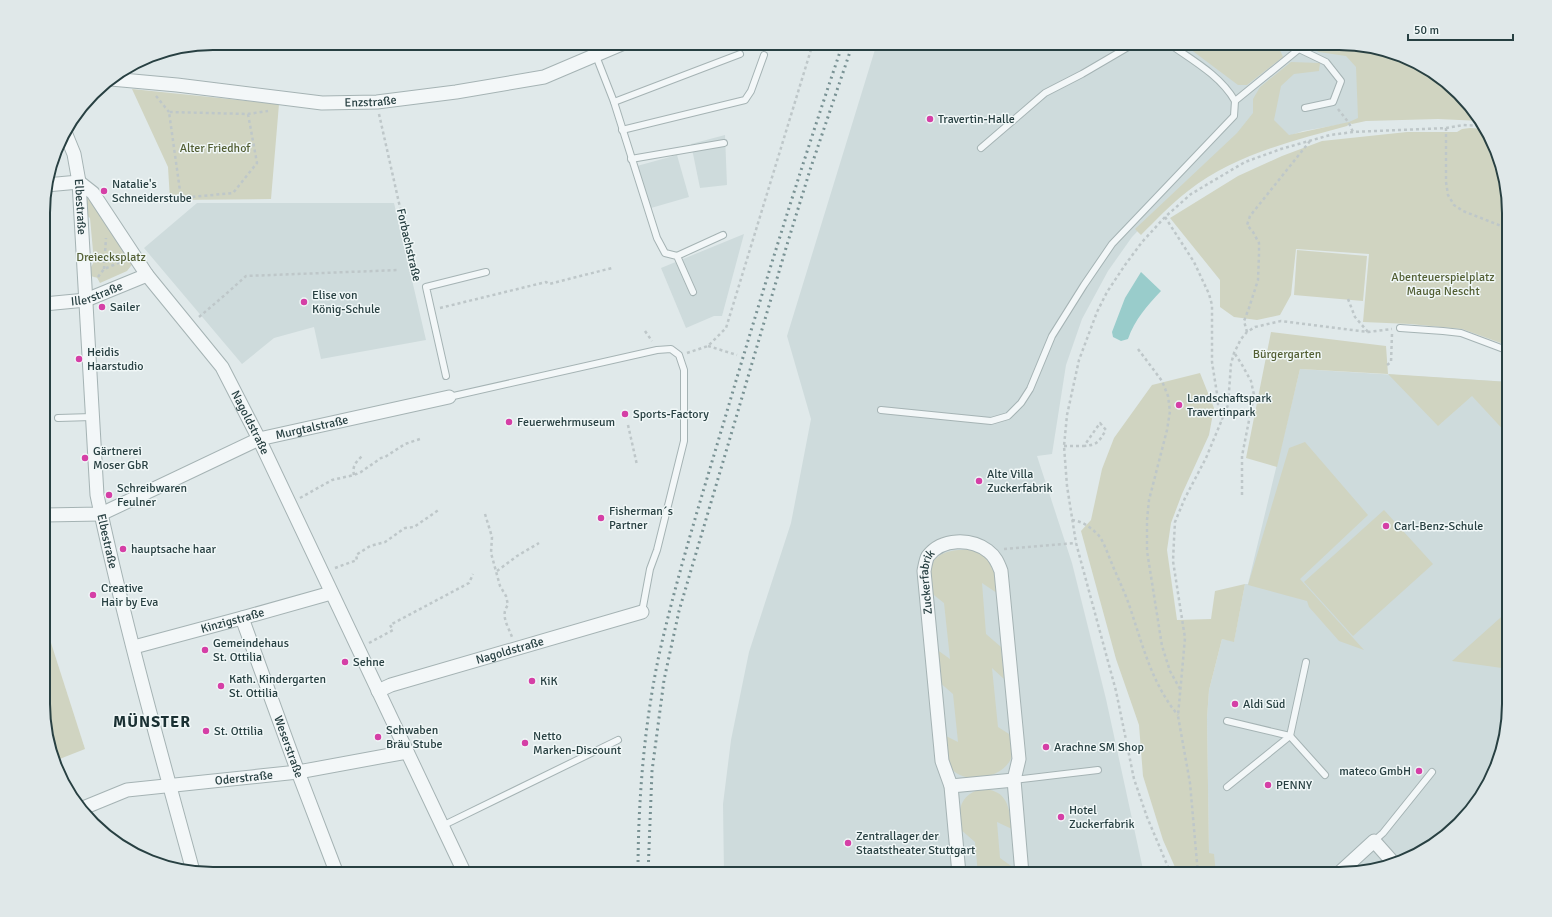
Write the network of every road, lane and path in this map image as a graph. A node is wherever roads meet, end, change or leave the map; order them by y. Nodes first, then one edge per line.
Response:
1 (609, 50) edge
2 (811, 50) edge
3 (1123, 50) edge
4 (1178, 50) edge
5 (1298, 50) edge
6 (1301, 50) edge
7 (740, 54) dead end
8 (764, 55) dead end
9 (596, 56) junction
10 (120, 80) edge
11 (1235, 101) junction
12 (377, 102) junction
13 (614, 102) junction
14 (1333, 102) junction
15 (1305, 108) dead end
16 (270, 110) dead end
17 (248, 114) junction
18 (1475, 125) edge
19 (1446, 128) junction
20 (622, 130) junction
21 (1353, 132) junction
22 (68, 139) edge
23 (1311, 140) junction
24 (724, 143) dead end
25 (981, 148) dead end
26 (631, 159) junction
27 (79, 182) junction
28 (53, 184) edge
29 (1165, 217) junction
30 (1502, 226) edge
31 (723, 234) dead end
32 (106, 236) dead end
33 (677, 256) junction
34 (612, 268) dead end
35 (104, 269) dead end
36 (399, 270) dead end
37 (486, 272) dead end
38 (147, 275) junction
39 (419, 289) dead end
40 (693, 292) dead end
41 (86, 300) junction
42 (1348, 300) dead end
43 (50, 303) edge
44 (431, 310) junction
45 (199, 316) dead end
46 (1400, 328) joint
47 (1392, 329) junction
48 (1247, 332) junction
49 (1368, 332) junction
50 (708, 346) junction
51 (1138, 349) dead end
52 (1502, 349) edge
53 (1234, 353) junction
54 (679, 355) junction
55 (737, 355) dead end
56 (1387, 365) dead end
57 (446, 376) dead end
58 (450, 397) joint
59 (881, 410) dead end
60 (92, 417) junction
61 (58, 418) dead end
62 (1222, 420) junction
63 (628, 425) dead end
64 (259, 439) junction
65 (420, 439) dead end
66 (1064, 446) junction
67 (1084, 446) junction
68 (362, 456) dead end
69 (637, 466) dead end
70 (354, 475) junction
71 (1242, 495) dead end
72 (290, 505) junction
73 (440, 509) dead end
74 (101, 514) junction
75 (486, 514) dead end
76 (50, 515) edge
77 (1072, 520) junction
78 (539, 543) dead end
79 (1076, 543) junction
80 (987, 550) junction
81 (497, 571) junction
82 (322, 574) junction
83 (473, 574) dead end
84 (331, 593) junction
85 (642, 612) joint
86 (242, 618) junction
87 (134, 647) junction
88 (358, 649) junction
89 (516, 649) junction
90 (1306, 662) dead end
91 (1180, 689) junction
92 (378, 691) junction
93 (1178, 716) junction
94 (1227, 721) dead end
95 (1290, 736) junction
96 (618, 740) dead end
97 (407, 752) junction
98 (1098, 770) dead end
99 (298, 772) junction
100 (1432, 772) dead end
101 (1325, 775) dead end
102 (1014, 780) junction
103 (170, 785) junction
104 (951, 786) junction
105 (1227, 787) dead end
106 (87, 806) edge
107 (442, 826) junction
108 (1374, 841) junction
109 (1387, 859) edge
110 (192, 866) edge
111 (334, 867) edge
112 (462, 867) edge
113 (958, 867) edge
114 (1021, 867) edge
115 (1168, 867) edge
116 (1197, 867) edge
117 (1346, 867) edge

1 - 9 street, Enzstraße
2 - 50 path
3 - 25 lane
4 - 11 lane
5 - 11 lane
6 - 14 lane
7 - 13 lane
8 - 20 lane
9 - 12 street, Enzstraße
9 - 13 lane
10 - 12 street, Enzstraße
11 - 59 lane
12 - 39 path, Forbachstraße
13 - 20 lane
14 - 15 lane
14 - 21 path
16 - 17 path
17 - 17 path
18 - 19 path
19 - 21 path
19 - 30 path
20 - 26 lane
21 - 23 path
22 - 27 street, Elbestraße
23 - 29 path
23 - 48 path
24 - 26 lane
26 - 33 lane
27 - 28 street
27 - 38 street, Nagoldstraße
27 - 41 street, Elbestraße
29 - 62 path
29 - 66 path
31 - 33 lane
32 - 35 path
33 - 40 lane
34 - 44 path
36 - 45 path
37 - 44 lane
38 - 41 street, Illerstraße
38 - 64 street, Nagoldstraße
41 - 43 street, Illerstraße
41 - 60 street, Elbestraße
42 - 49 path
44 - 57 lane
46 - 47 path
46 - 52 lane
47 - 49 path
47 - 56 path
48 - 49 path
48 - 53 path
50 - 54 path
50 - 55 path
51 - 91 path
53 - 62 path
53 - 71 path
54 - 58 lane
54 - 85 lane
58 - 64 street, Murgtalstraße
60 - 61 lane
60 - 74 street, Elbestraße
62 - 91 path
63 - 69 path
64 - 72 street, Nagoldstraße
64 - 74 street, Murgtalstraße
65 - 70 path
66 - 67 path
66 - 77 path
67 - 67 path
68 - 70 path
70 - 72 path
72 - 82 street, Nagoldstraße
73 - 82 path
74 - 76 street, Murgtalstraße
74 - 87 street, Elbestraße
75 - 81 path
77 - 79 path
77 - 93 path
78 - 81 path
79 - 80 path
79 - 115 path
80 - 102 street
80 - 104 street, Zuckerfabrik
81 - 89 path
82 - 84 street, Nagoldstraße
83 - 88 path
84 - 86 street, Kinzigstraße
84 - 88 street, Nagoldstraße
85 - 89 street, Nagoldstraße
86 - 87 street, Kinzigstraße
86 - 99 street, Weserstraße
87 - 103 street, Elbestraße
88 - 92 street, Nagoldstraße
89 - 92 street, Nagoldstraße
90 - 95 lane
91 - 93 path
92 - 97 street, Nagoldstraße
93 - 116 path
94 - 95 lane
95 - 101 lane
95 - 105 lane
96 - 107 lane
97 - 99 street, Oderstraße
97 - 107 street, Nagoldstraße
98 - 102 lane
99 - 103 street, Oderstraße
99 - 111 street, Weserstraße
100 - 108 lane
102 - 104 street
102 - 114 street
103 - 106 street, Oderstraße
103 - 110 street, Elbestraße
104 - 113 street, Zuckerfabrik
107 - 112 street, Nagoldstraße
108 - 109 street
108 - 117 street

